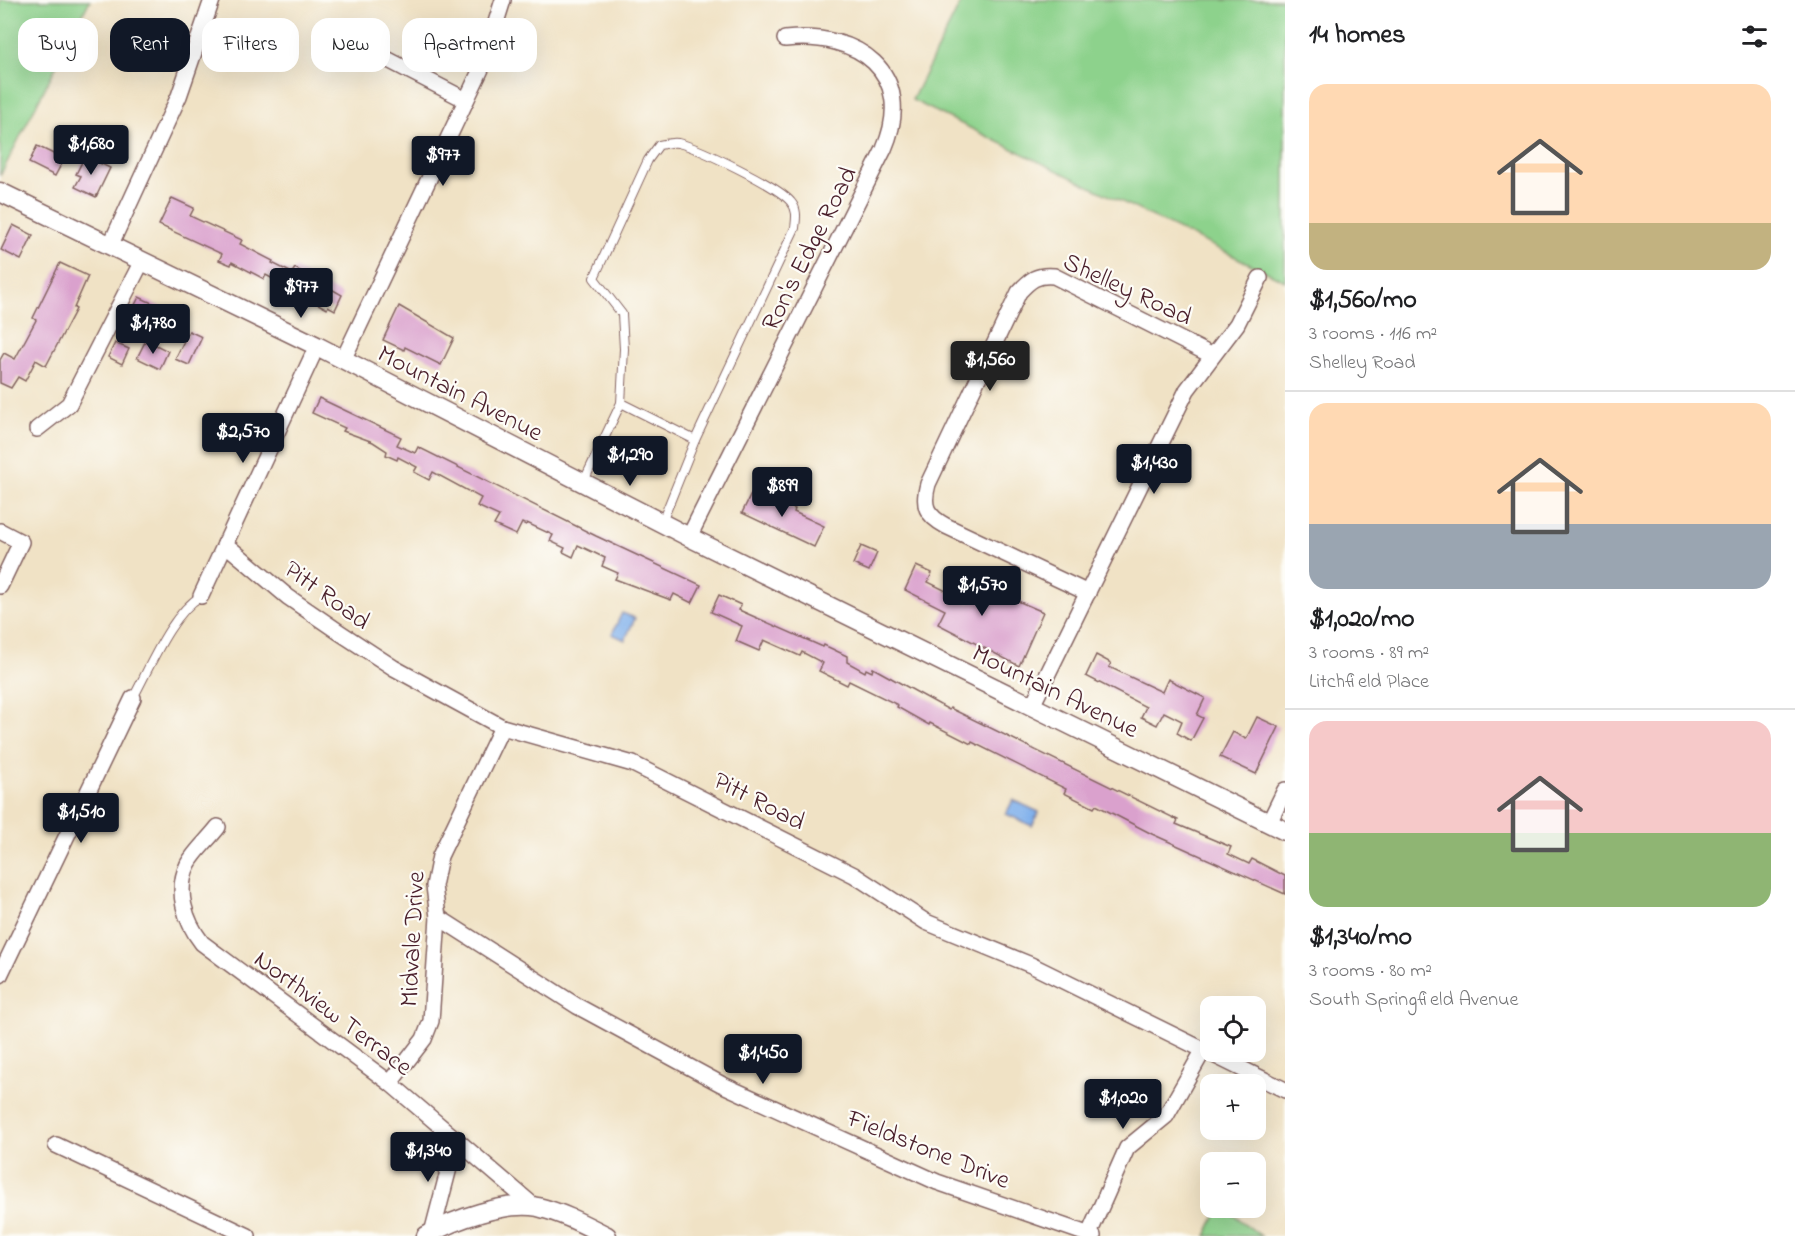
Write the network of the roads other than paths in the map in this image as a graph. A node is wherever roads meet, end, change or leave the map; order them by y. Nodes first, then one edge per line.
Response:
1 (212, 0) edge
2 (503, 0) edge
3 (785, 39) dead end
4 (390, 61) edge
5 (466, 100) junction
6 (0, 192) edge
7 (110, 246) junction
8 (142, 261) junction
9 (1260, 278) dead end
10 (317, 346) junction
11 (1211, 355) junction
12 (343, 360) junction
13 (621, 403) junction
14 (37, 429) dead end
15 (694, 440) junction
16 (583, 483) junction
17 (662, 523) junction
18 (0, 531) edge
19 (689, 537) junction
20 (225, 543) junction
21 (0, 586) edge
22 (1088, 593) junction
23 (201, 596) joint
24 (133, 698) joint
25 (1032, 706) junction
26 (502, 727) junction
27 (1285, 790) edge
28 (218, 827) dead end
29 (1277, 827) edge
30 (438, 916) junction
31 (0, 975) edge
32 (1200, 1050) edge
33 (1200, 1057) edge
34 (1225, 1062) edge
35 (390, 1083) junction
36 (1285, 1090) edge
37 (456, 1142) junction
38 (56, 1145) dead end
39 (535, 1207) junction
40 (429, 1234) edge
41 (1091, 1235) edge
42 (248, 1236) edge
43 (607, 1236) edge

1 - 7 street
2 - 5 street
3 - 19 street, Ron's Edge Road
4 - 5 street
5 - 12 street
6 - 7 street, Mountain Avenue
7 - 8 street, Mountain Avenue
8 - 10 street, Mountain Avenue
8 - 14 street
9 - 11 street
10 - 12 street, Mountain Avenue
10 - 20 street
11 - 22 street
11 - 22 street, Shelley Road
12 - 16 street, Mountain Avenue
13 - 15 lane
13 - 15 lane
13 - 16 lane
15 - 17 lane
16 - 17 street, Mountain Avenue
17 - 19 street, Mountain Avenue
18 - 21 street
19 - 25 street, Mountain Avenue
20 - 23 street
20 - 26 street, Pitt Road
22 - 25 street
23 - 24 lane
24 - 31 street
25 - 29 street, Mountain Avenue
26 - 30 street, Midvale Drive
26 - 32 street, Pitt Road
27 - 29 street
28 - 35 street, Northview Terrace
30 - 35 street, Midvale Drive
30 - 41 street, Fieldstone Drive
33 - 41 street
34 - 36 street, Pitt Road
35 - 37 street, Northview Terrace
37 - 39 street, Northview Terrace
37 - 40 street
38 - 42 street
39 - 40 street
39 - 43 street

